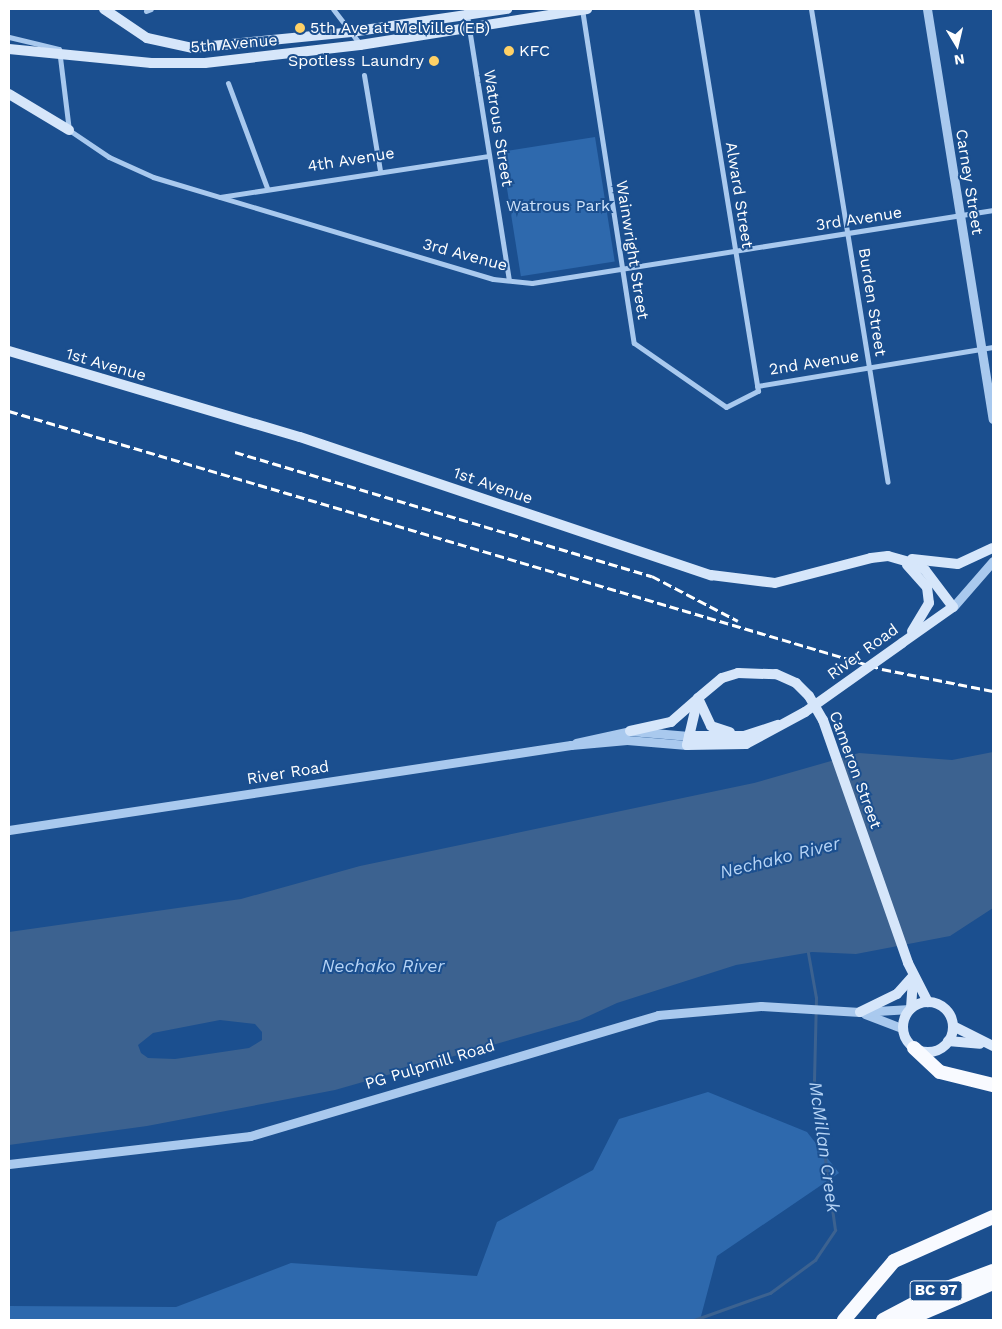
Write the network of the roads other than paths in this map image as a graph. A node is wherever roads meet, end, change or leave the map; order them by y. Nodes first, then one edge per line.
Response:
1 (104, 9) edge
2 (333, 9) edge
3 (507, 9) edge
4 (583, 9) edge
5 (696, 9) edge
6 (811, 9) edge
7 (927, 9) edge
8 (466, 12) edge
9 (469, 28) junction
10 (351, 32) junction
11 (9, 37) edge
12 (360, 45) junction
13 (9, 49) edge
14 (61, 56) junction
15 (364, 76) dead end
16 (228, 83) dead end
17 (9, 94) edge
18 (69, 130) junction
19 (489, 156) junction
20 (380, 171) junction
21 (267, 188) junction
22 (217, 197) junction
23 (993, 210) edge
24 (959, 216) junction
25 (848, 233) junction
26 (736, 251) junction
27 (622, 269) junction
28 (509, 280) junction
29 (993, 347) edge
30 (980, 349) junction
31 (9, 352) edge
32 (869, 367) junction
33 (757, 386) junction
34 (993, 419) edge
35 (888, 482) dead end
36 (993, 548) edge
37 (898, 558) junction
38 (993, 561) edge
39 (953, 607) junction
40 (902, 642) junction
41 (698, 698) junction
42 (790, 721) junction
43 (630, 730) junction
44 (762, 730) junction
45 (688, 740) junction
46 (571, 745) junction
47 (9, 830) edge
48 (913, 976) junction
49 (928, 1002) junction
50 (910, 1009) junction
51 (860, 1012) junction
52 (953, 1026) junction
53 (902, 1028) junction
54 (948, 1041) junction
55 (993, 1046) edge
56 (914, 1048) junction
57 (993, 1085) edge
58 (9, 1164) edge
59 (993, 1217) edge
60 (993, 1271) edge
61 (993, 1283) edge
62 (844, 1320) edge
63 (883, 1320) edge
64 (906, 1320) edge

1 - 10 main road, 5th Avenue
2 - 10 street
3 - 8 main road, 5th Avenue
4 - 9 main road, 5th Avenue
4 - 27 street, Wainwright Street
5 - 26 street, Alward Street
6 - 25 street, Burden Street
7 - 24 street, Carney Street
8 - 9 street, Watrous Street
8 - 10 main road, 5th Avenue
9 - 12 main road, 5th Avenue
9 - 19 street, Watrous Street
10 - 12 street
11 - 14 street
12 - 14 main road, 5th Avenue
13 - 14 main road, 5th Avenue
14 - 18 street
15 - 20 street
16 - 21 street
17 - 18 main road
18 - 22 street, 3rd Avenue
19 - 20 street, 4th Avenue
19 - 28 street, Watrous Street
20 - 21 street, 4th Avenue
21 - 22 street, 4th Avenue
22 - 28 street, 3rd Avenue
23 - 24 street, 3rd Avenue
24 - 25 street, 3rd Avenue
24 - 30 street, Carney Street
25 - 26 street, 3rd Avenue
25 - 32 street, Burden Street
26 - 27 street, 3rd Avenue
26 - 33 street, Alward Street
27 - 28 street, 3rd Avenue
27 - 33 street, Wainwright Street
29 - 30 street, 2nd Avenue
30 - 32 street, 2nd Avenue
30 - 34 street, Carney Street
31 - 37 main road, 1st Avenue
32 - 33 street, 2nd Avenue
32 - 35 street, Burden Street
36 - 37 main road
37 - 39 main road, 1st Avenue
37 - 40 main road
38 - 39 street
39 - 40 main road, River Road
40 - 42 main road, River Road, bridge
41 - 43 main road, Cameron Street
41 - 44 main road
41 - 45 main road
41 - 48 main road, Cameron Street
42 - 44 main road, River Road
42 - 45 main road, River Road
43 - 45 street, River Road
43 - 46 street, River Road
44 - 45 main road, River Road
45 - 46 street, River Road
46 - 47 street, River Road
48 - 49 main road
48 - 50 main road
48 - 51 main road
49 - 50 main road
49 - 52 main road
50 - 51 street
50 - 53 main road
51 - 53 street
51 - 58 street, PG Pulpmill Road
52 - 54 main road
52 - 55 main road
53 - 56 main road
54 - 55 main road
54 - 56 main road
56 - 57 highway
59 - 62 highway
60 - 63 highway, BC 97
61 - 64 highway, BC 97

